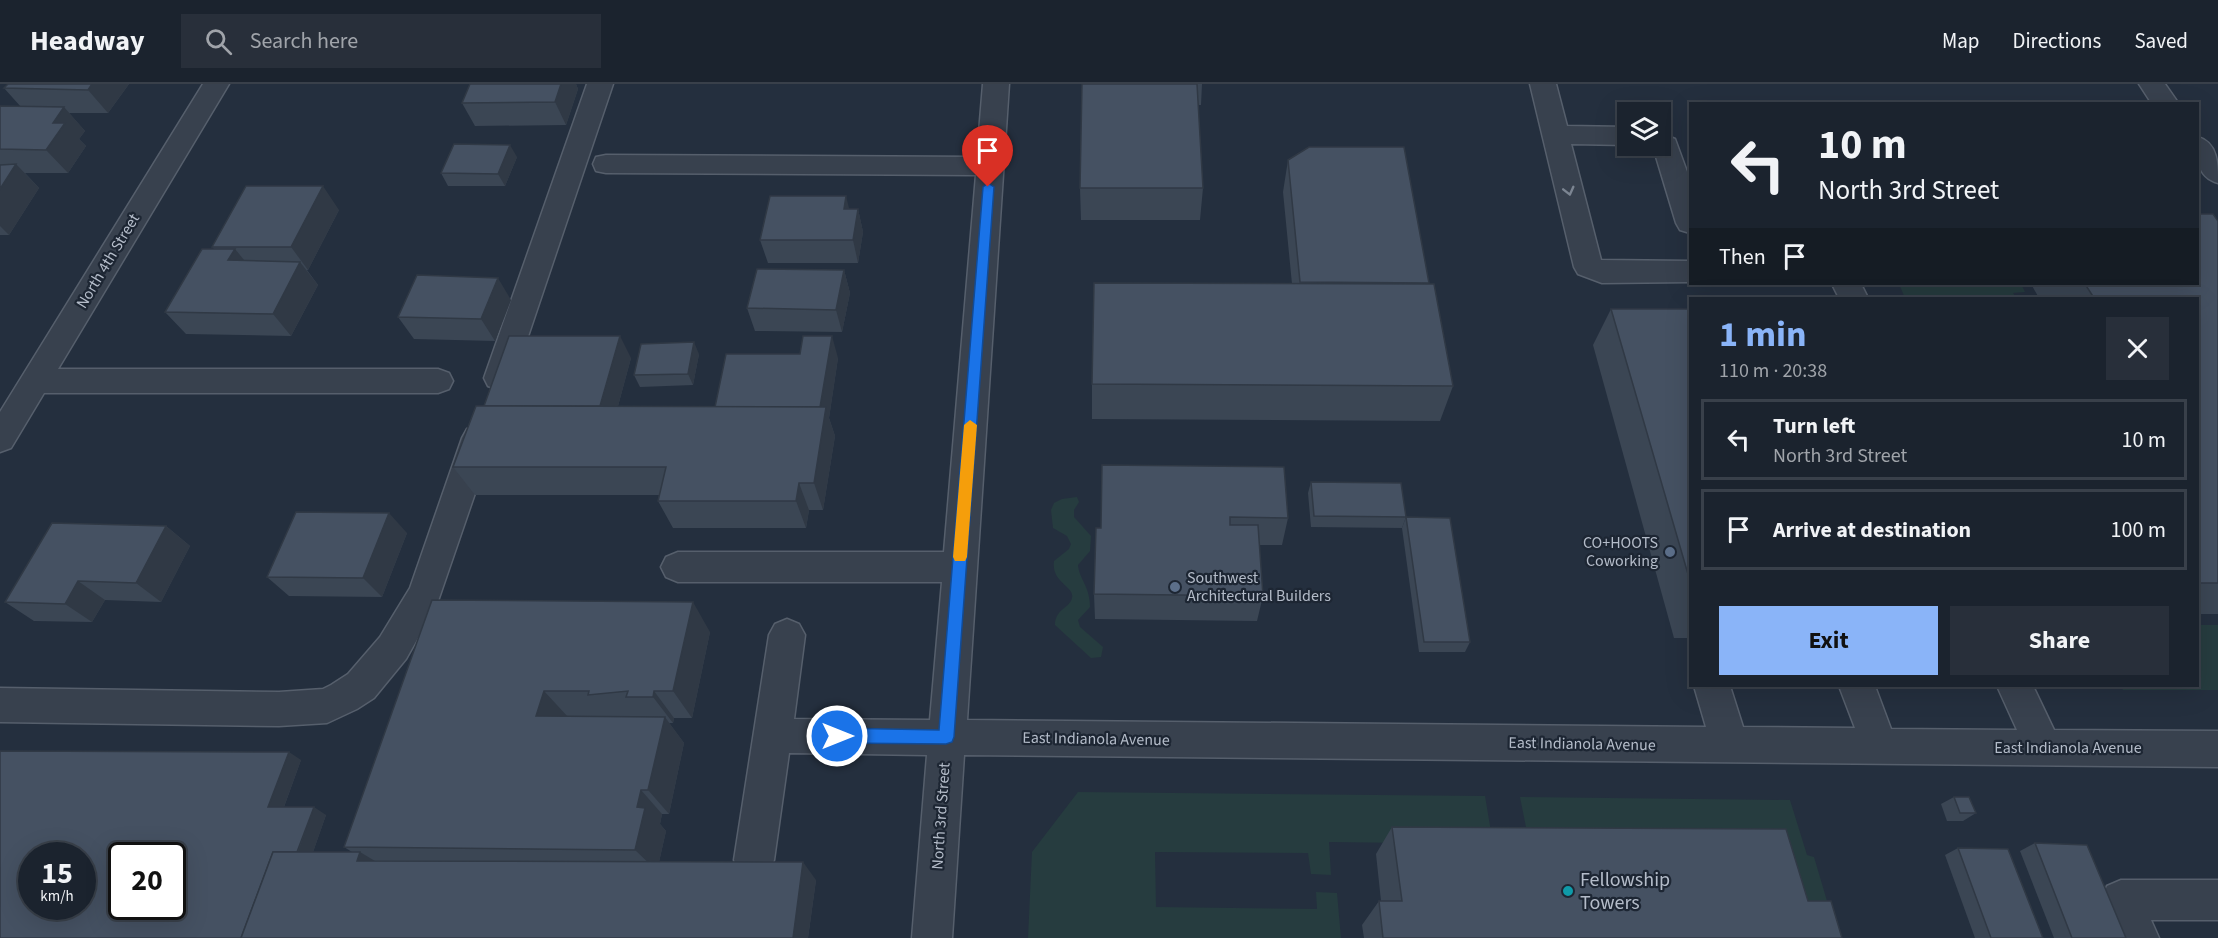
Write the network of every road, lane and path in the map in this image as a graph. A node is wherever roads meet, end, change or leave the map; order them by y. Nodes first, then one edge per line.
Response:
1 (216, 84) edge
2 (600, 84) edge
3 (996, 84) edge
4 (1543, 84) edge
5 (2152, 84) edge
6 (2165, 102) edge
7 (1555, 135) junction
8 (1617, 136) edge
9 (1689, 140) edge
10 (1671, 141) edge
11 (2199, 147) edge
12 (1669, 156) edge
13 (606, 164) dead end
14 (990, 166) junction
15 (2218, 174) edge
16 (1689, 220) edge
17 (1689, 272) edge
18 (35, 381) junction
19 (438, 381) dead end
20 (0, 439) edge
21 (678, 567) dead end
22 (959, 567) junction
23 (787, 635) dead end
24 (1712, 687) edge
25 (1857, 687) edge
26 (2015, 687) edge
27 (0, 705) edge
28 (773, 736) junction
29 (946, 737) junction
30 (1730, 745) junction
31 (1880, 747) junction
32 (2044, 748) junction
33 (2216, 753) edge
34 (754, 860) edge
35 (2218, 900) edge
36 (932, 938) edge
37 (2139, 938) edge

1 - 18 street, North 4th Street
2 - 27 street
3 - 14 street, North 3rd Street
4 - 7 street
5 - 6 street
7 - 8 street
7 -> 17 street
9 - 10 street
11 - 15 street
12 - 16 street
13 - 14 street
14 - 22 street, North 3rd Street
18 - 19 street
18 - 20 street, North 4th Street
21 - 22 street
22 - 29 street, North 3rd Street
23 - 28 street
24 - 30 street
25 - 31 street
26 - 32 street
28 - 29 street, East Indianola Avenue
28 - 34 street
29 - 30 street, East Indianola Avenue
29 - 36 street, North 3rd Street
30 - 31 street, East Indianola Avenue
31 - 32 street, East Indianola Avenue
32 - 33 street, East Indianola Avenue
35 - 37 street

